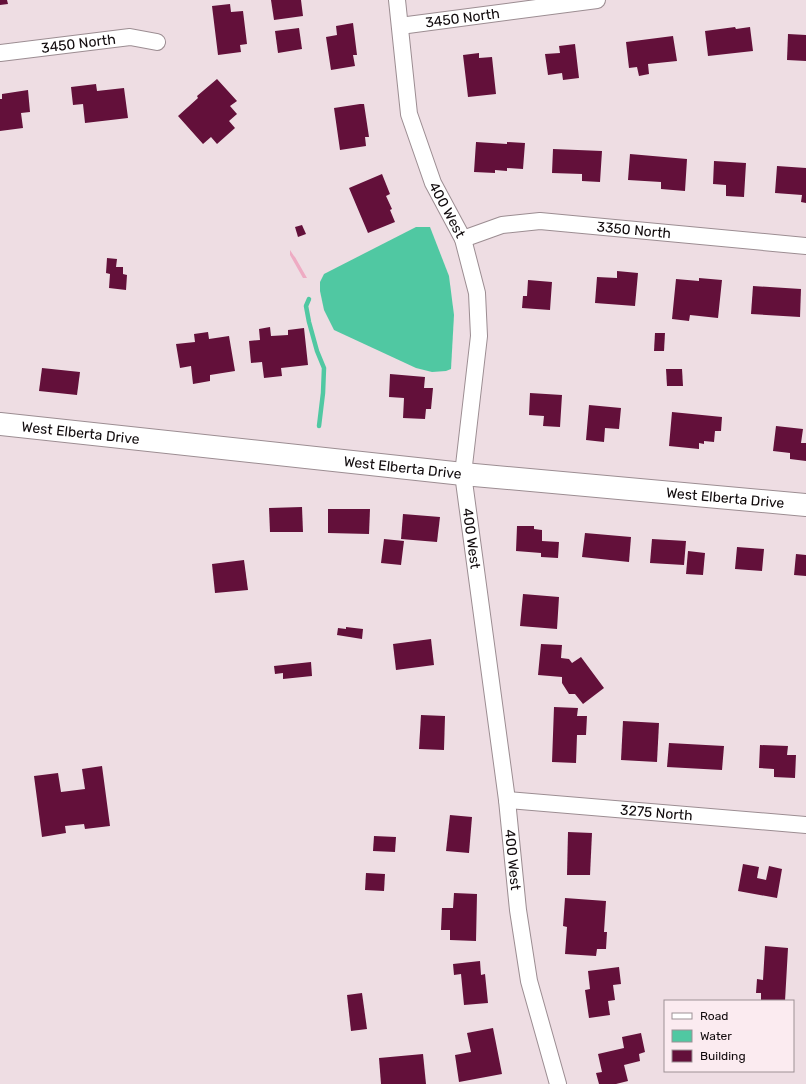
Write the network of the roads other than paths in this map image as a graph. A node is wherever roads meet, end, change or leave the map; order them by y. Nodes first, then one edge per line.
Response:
1 (397, 0) edge
2 (597, 0) edge
3 (400, 26) junction
4 (157, 42) dead end
5 (0, 53) edge
6 (463, 239) junction
7 (806, 246) edge
8 (0, 424) edge
9 (463, 474) junction
10 (806, 506) edge
11 (508, 800) junction
12 (806, 825) edge
13 (558, 1084) edge

1 - 3 street, 400 West
2 - 3 street, 3450 North
3 - 6 street, 400 West
4 - 5 street, 3450 North
6 - 7 street, 3350 North
6 - 9 street, 400 West
8 - 9 main road, West Elberta Drive
9 - 10 main road, West Elberta Drive
9 - 11 street, 400 West
11 - 12 street, 3275 North
11 - 13 street, 400 West

